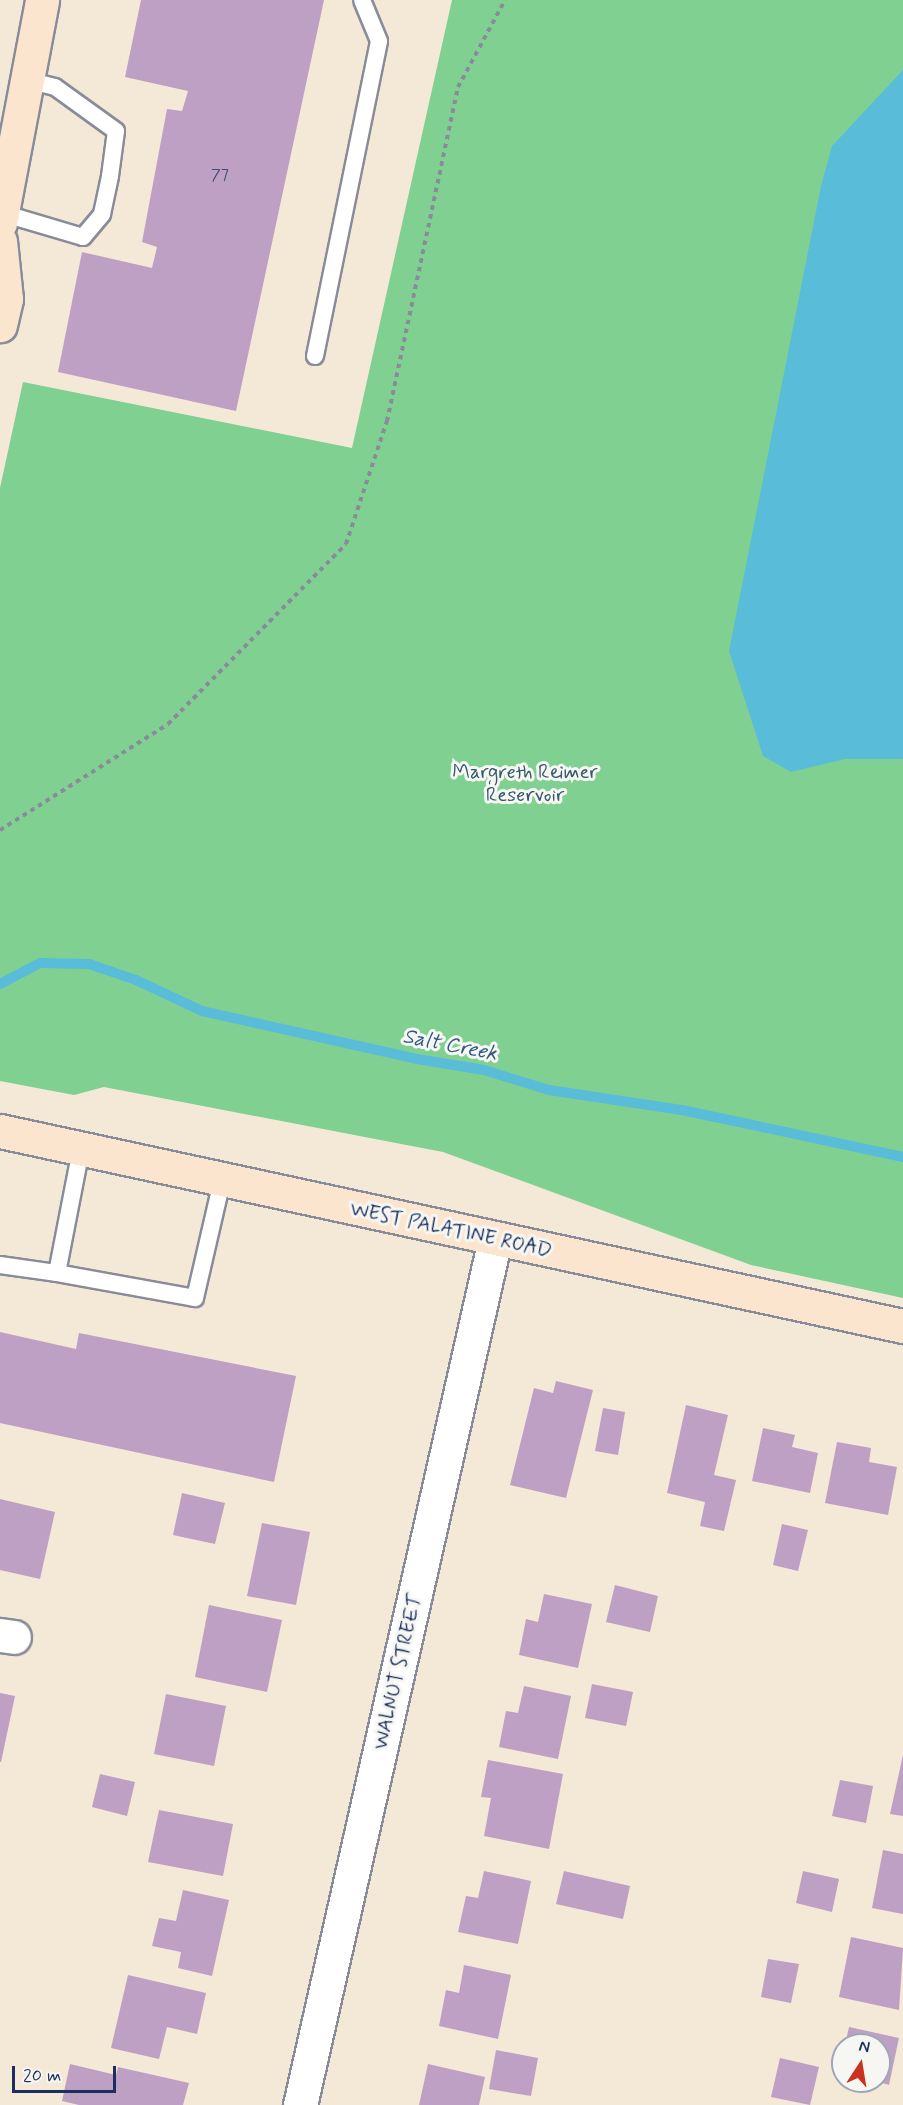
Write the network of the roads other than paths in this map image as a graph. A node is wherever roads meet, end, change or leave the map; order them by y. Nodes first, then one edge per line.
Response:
1 (42, 0) edge
2 (362, 0) edge
3 (27, 80) junction
4 (1, 226) edge
5 (0, 324) edge
6 (315, 356) dead end
7 (0, 1131) edge
8 (81, 1149) junction
9 (222, 1181) junction
10 (495, 1239) junction
11 (0, 1265) edge
12 (57, 1273) junction
13 (903, 1326) edge
14 (300, 2105) edge

1 - 3 main road
2 - 6 lane
3 - 4 main road
3 - 4 lane
4 - 5 main road
7 - 8 main road, WEST PALATINE ROAD
8 - 9 main road, WEST PALATINE ROAD
8 - 12 lane
9 - 10 main road, WEST PALATINE ROAD
9 - 12 lane
10 - 13 main road, WEST PALATINE ROAD
10 - 14 street, WALNUT STREET
11 - 12 lane

